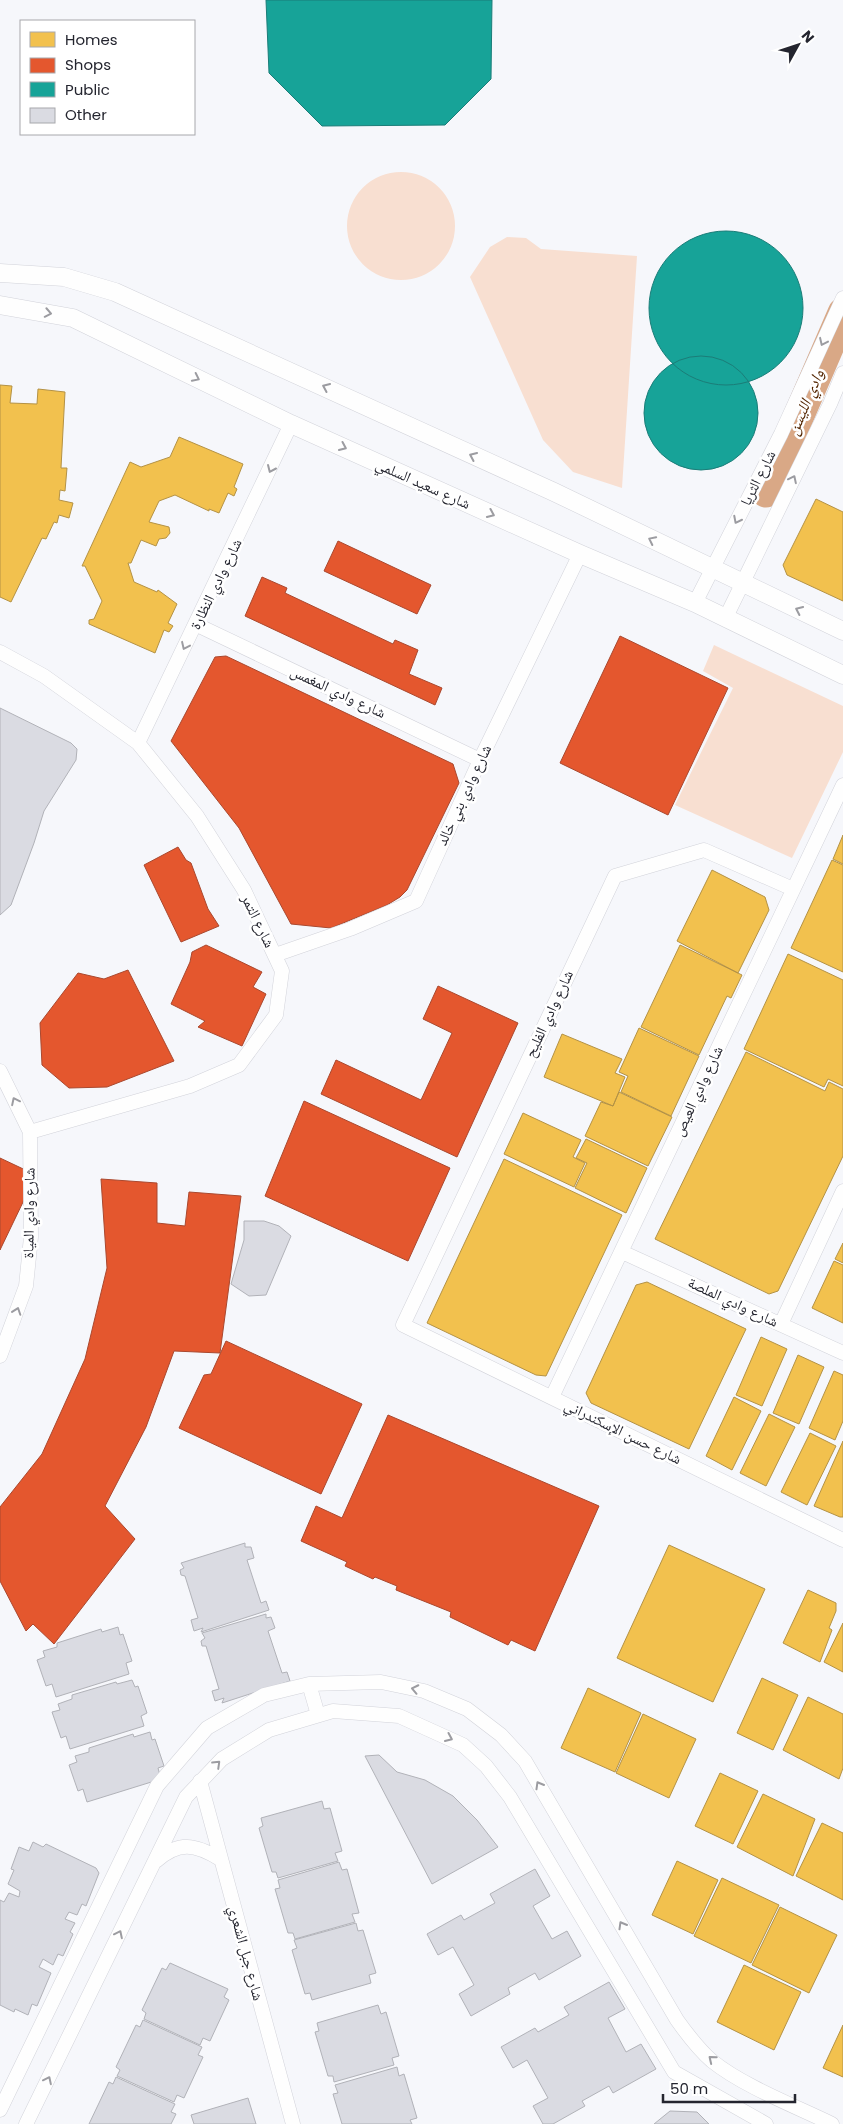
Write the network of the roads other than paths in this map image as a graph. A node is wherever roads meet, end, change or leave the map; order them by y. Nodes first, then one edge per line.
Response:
1 (0, 273) edge
2 (843, 298) edge
3 (0, 305) edge
4 (843, 373) edge
5 (830, 404) junction
6 (843, 411) edge
7 (292, 424) junction
8 (580, 554) junction
9 (712, 570) junction
10 (741, 584) junction
11 (695, 603) junction
12 (726, 617) junction
13 (196, 624) junction
14 (843, 631) edge
15 (0, 652) edge
16 (843, 675) edge
17 (138, 743) junction
18 (480, 760) junction
19 (843, 785) edge
20 (793, 889) junction
21 (274, 955) junction
22 (0, 1071) edge
23 (30, 1132) junction
24 (843, 1191) edge
25 (622, 1252) junction
26 (781, 1324) junction
27 (402, 1325) joint
28 (843, 1353) edge
29 (0, 1356) edge
30 (552, 1397) junction
31 (843, 1540) edge
32 (309, 1684) junction
33 (318, 1715) junction
34 (200, 1781) junction
35 (220, 1859) junction
36 (154, 1864) junction
37 (0, 2110) edge
38 (26, 2124) edge
39 (294, 2124) edge
40 (766, 2124) edge
41 (832, 2124) edge

9 -> 1 street
2 -> 9 street, شارع الثريا
3 -> 7 street, شارع سعيد السلمي
4 - 5 street, شارع الثريا
5 - 6 street
10 -> 5 street, شارع الثريا
7 -> 8 street, شارع سعيد السلمي
7 -> 13 street, شارع وادي النظارة
8 - 11 street, شارع سعيد السلمي
8 - 18 street, شارع وادي بني خالد
9 - 10 street
9 - 11 street, شارع الثريا
10 - 12 street, شارع الثريا
14 -> 10 street
11 - 12 street, شارع سعيد السلمي
12 - 16 street, شارع سعيد السلمي
13 -> 17 street, شارع وادي النظارة
13 - 18 street, شارع وادي المغمس
15 - 17 street, شارع التمر
17 - 21 street, شارع التمر
18 - 21 street, شارع وادي بني خالد
19 - 20 street, شارع وادي العيص
20 - 25 street, شارع وادي العيص
20 - 27 street, شارع وادي الفليح
21 - 23 street, شارع التمر
23 -> 22 street, شارع وادي المياة
29 -> 23 street, شارع وادي المياة
24 - 26 street
25 - 26 street, شارع وادي الملصة
25 - 30 street, شارع وادي العيص
26 - 28 street, شارع وادي الملصة
27 - 30 street, شارع حسن الإسكندراني
30 - 31 street, شارع حسن الإسكندراني
32 - 33 street
32 - 37 street
41 -> 32 street
34 -> 33 street
33 -> 40 street
34 - 35 street, شارع جبل الشعري
34 - 36 street
35 - 36 street
35 - 39 street, شارع جبل الشعري
38 -> 36 street

